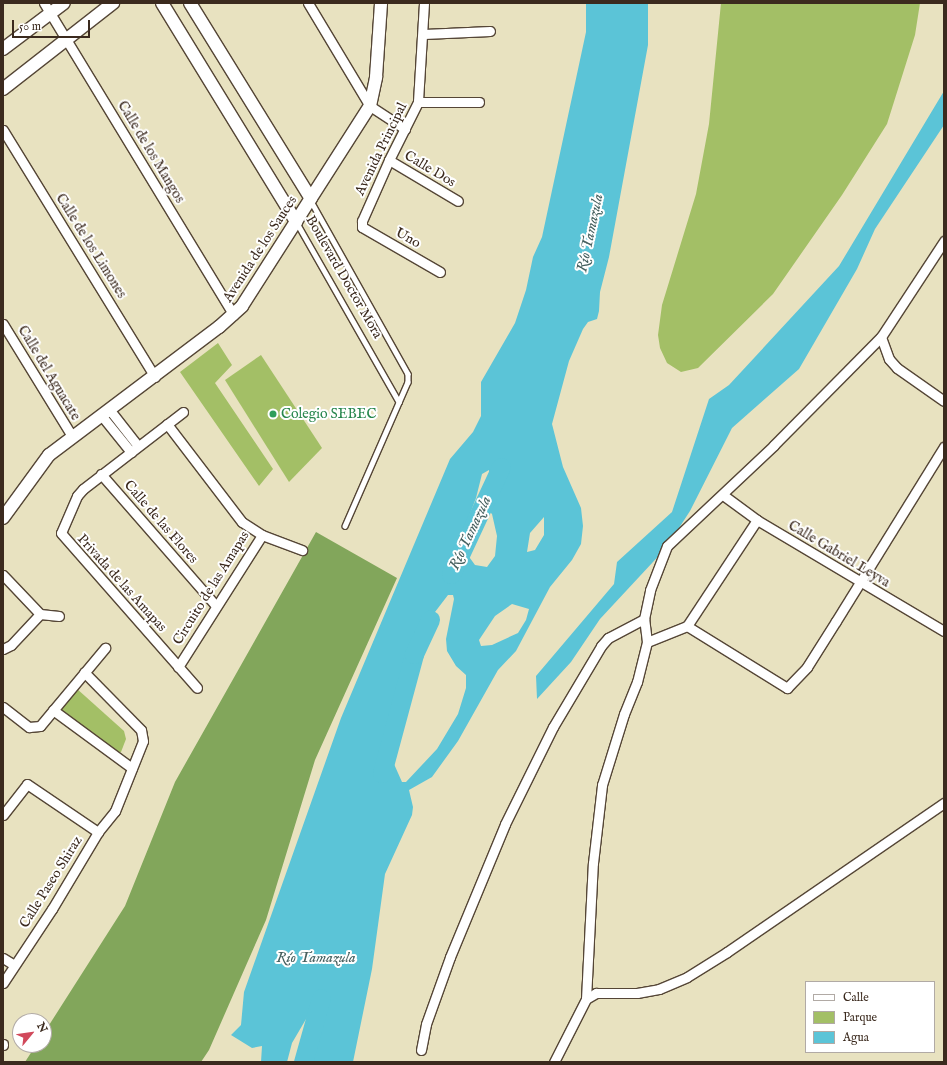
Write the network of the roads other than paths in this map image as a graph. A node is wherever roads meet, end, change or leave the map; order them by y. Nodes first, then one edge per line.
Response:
1 (64, 3) edge
2 (113, 3) edge
3 (162, 3) edge
4 (190, 3) edge
5 (308, 3) edge
6 (381, 3) edge
7 (424, 3) edge
8 (47, 8) edge
9 (490, 31) dead end
10 (424, 34) junction
11 (66, 41) junction
12 (3, 49) edge
13 (3, 89) edge
14 (418, 102) junction
15 (479, 102) dead end
16 (370, 106) junction
17 (405, 129) junction
18 (3, 130) edge
19 (389, 160) junction
20 (311, 199) junction
21 (458, 201) dead end
22 (296, 222) junction
23 (362, 227) joint
24 (944, 241) edge
25 (440, 272) dead end
26 (234, 315) junction
27 (3, 324) edge
28 (881, 337) junction
29 (155, 377) junction
30 (944, 400) edge
31 (399, 402) junction
32 (105, 412) junction
33 (182, 412) dead end
34 (168, 424) junction
35 (72, 436) junction
36 (944, 447) edge
37 (134, 449) junction
38 (101, 474) junction
39 (723, 495) junction
40 (3, 516) edge
41 (756, 520) junction
42 (345, 526) dead end
43 (262, 535) junction
44 (302, 550) dead end
45 (3, 575) edge
46 (859, 583) junction
47 (216, 606) junction
48 (40, 614) junction
49 (59, 616) dead end
50 (644, 620) junction
51 (687, 626) junction
52 (944, 631) edge
53 (647, 642) junction
54 (105, 648) dead end
55 (3, 649) edge
56 (178, 667) junction
57 (84, 672) junction
58 (197, 688) dead end
59 (3, 707) edge
60 (54, 710) junction
61 (132, 768) junction
62 (944, 803) edge
63 (4, 810) edge
64 (98, 832) junction
65 (3, 958) edge
66 (14, 964) junction
67 (3, 983) edge
68 (586, 999) junction
69 (420, 1050) dead end
70 (554, 1062) edge

1 - 8 street
2 - 11 street
3 - 22 street, Boulevard Doctor Mora
4 - 20 street, Boulevard Doctor Mora
5 - 16 street
6 - 16 street, Avenida de los Sauces
7 - 10 street, Avenida Principal
8 - 11 street, Calle de los Mangos
8 - 12 street
9 - 10 street
10 - 14 street, Avenida Principal
11 - 13 street
11 - 26 street, Calle de los Mangos
14 - 15 street
14 - 17 street, Avenida Principal
16 - 17 street
16 - 20 street, Avenida de los Sauces
17 - 19 street, Avenida Principal
18 - 29 street, Calle de los Limones
19 - 21 street, Calle Dos
19 - 23 street, Avenida Principal
20 - 22 street, Avenida de los Sauces
20 - 31 lane, Boulevard Doctor Mora
22 - 26 street, Avenida de los Sauces
22 - 31 lane, Boulevard Doctor Mora
23 - 25 street, Uno
24 - 28 street
26 - 29 street, Avenida de los Sauces
27 - 35 street, Calle del Aguacate
28 - 30 street
28 - 39 street
29 - 32 street, Avenida de los Sauces
31 - 42 lane
32 - 35 street, Avenida de los Sauces
32 - 37 street
33 - 34 street
34 - 37 street
34 - 43 street, Circuito de las Amapas
35 - 40 street, Avenida de los Sauces
36 - 46 street
37 - 38 street
38 - 47 street, Calle de las Flores
38 - 56 street, Privada de las Amapas
39 - 41 street, Calle Gabriel Leyva
39 - 50 street
41 - 46 street, Calle Gabriel Leyva
41 - 51 street
43 - 44 street
43 - 47 street, Circuito de las Amapas
45 - 48 street
46 - 51 street
46 - 52 street, Calle Gabriel Leyva
47 - 56 street, Circuito de las Amapas
48 - 49 street
48 - 55 street
50 - 53 street
50 - 69 street
51 - 53 street
53 - 68 street
54 - 57 street
56 - 58 street, Privada de las Amapas
57 - 60 street
57 - 61 street
59 - 60 street
60 - 61 street
61 - 64 street
62 - 68 street
63 - 64 street, Calle Paseo Shiraz
64 - 66 street, Calle Paseo Shiraz
65 - 66 street
66 - 67 street, Calle Paseo Shiraz
68 - 70 street

